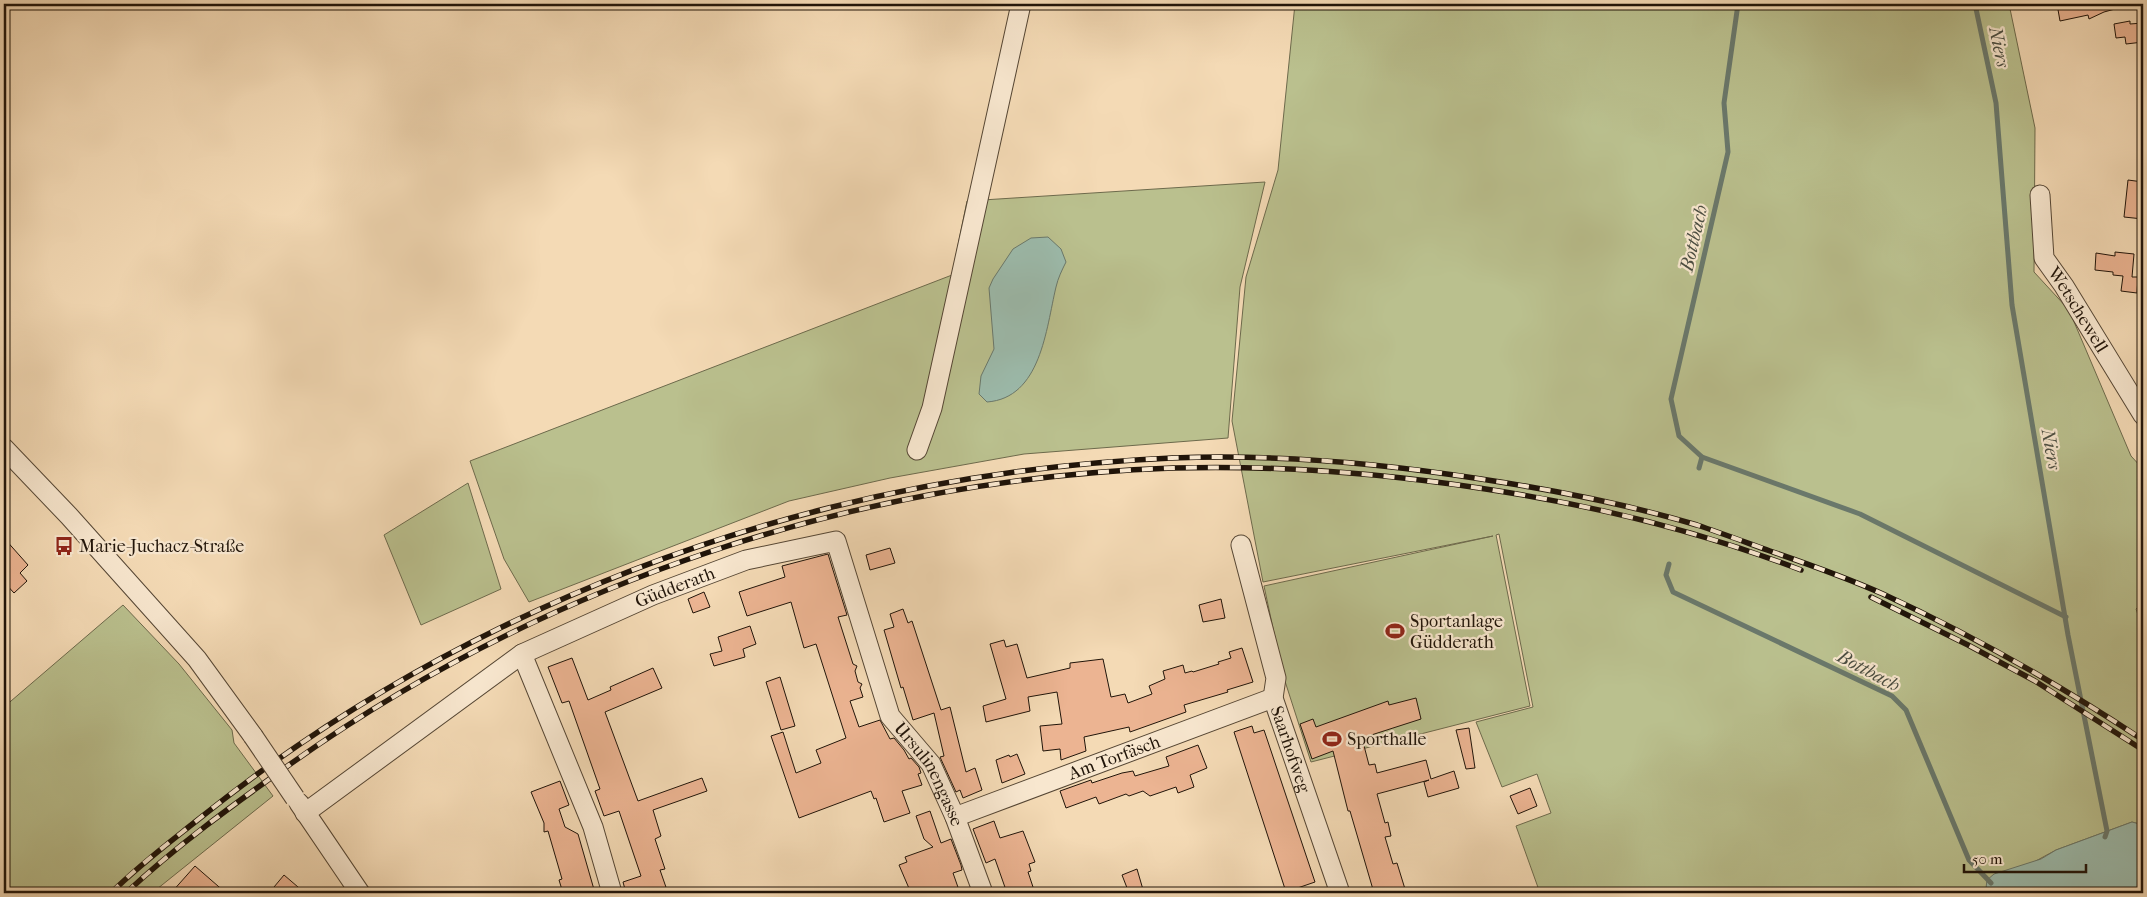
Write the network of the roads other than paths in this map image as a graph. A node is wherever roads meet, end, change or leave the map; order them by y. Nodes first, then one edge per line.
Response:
1 (1021, 4) edge
2 (2040, 195) dead end
3 (2143, 415) edge
4 (917, 450) dead end
5 (7, 458) edge
6 (836, 541) joint
7 (1241, 545) dead end
8 (522, 654) junction
9 (1273, 698) junction
10 (300, 805) junction
11 (954, 817) junction
12 (360, 893) edge
13 (612, 893) edge
14 (983, 893) edge
15 (1340, 893) edge

1 - 4 street
2 - 3 street, Wetschewell
5 - 10 street, bridge
6 - 8 street, Güdderath
6 - 11 street, Ursulinengasse
7 - 9 street, Saarhofweg
8 - 10 street, Güdderath
8 - 13 street
9 - 11 street, Am Torfäsch
9 - 15 street, Saarhofweg
10 - 12 street
11 - 14 street, Ursulinengasse

